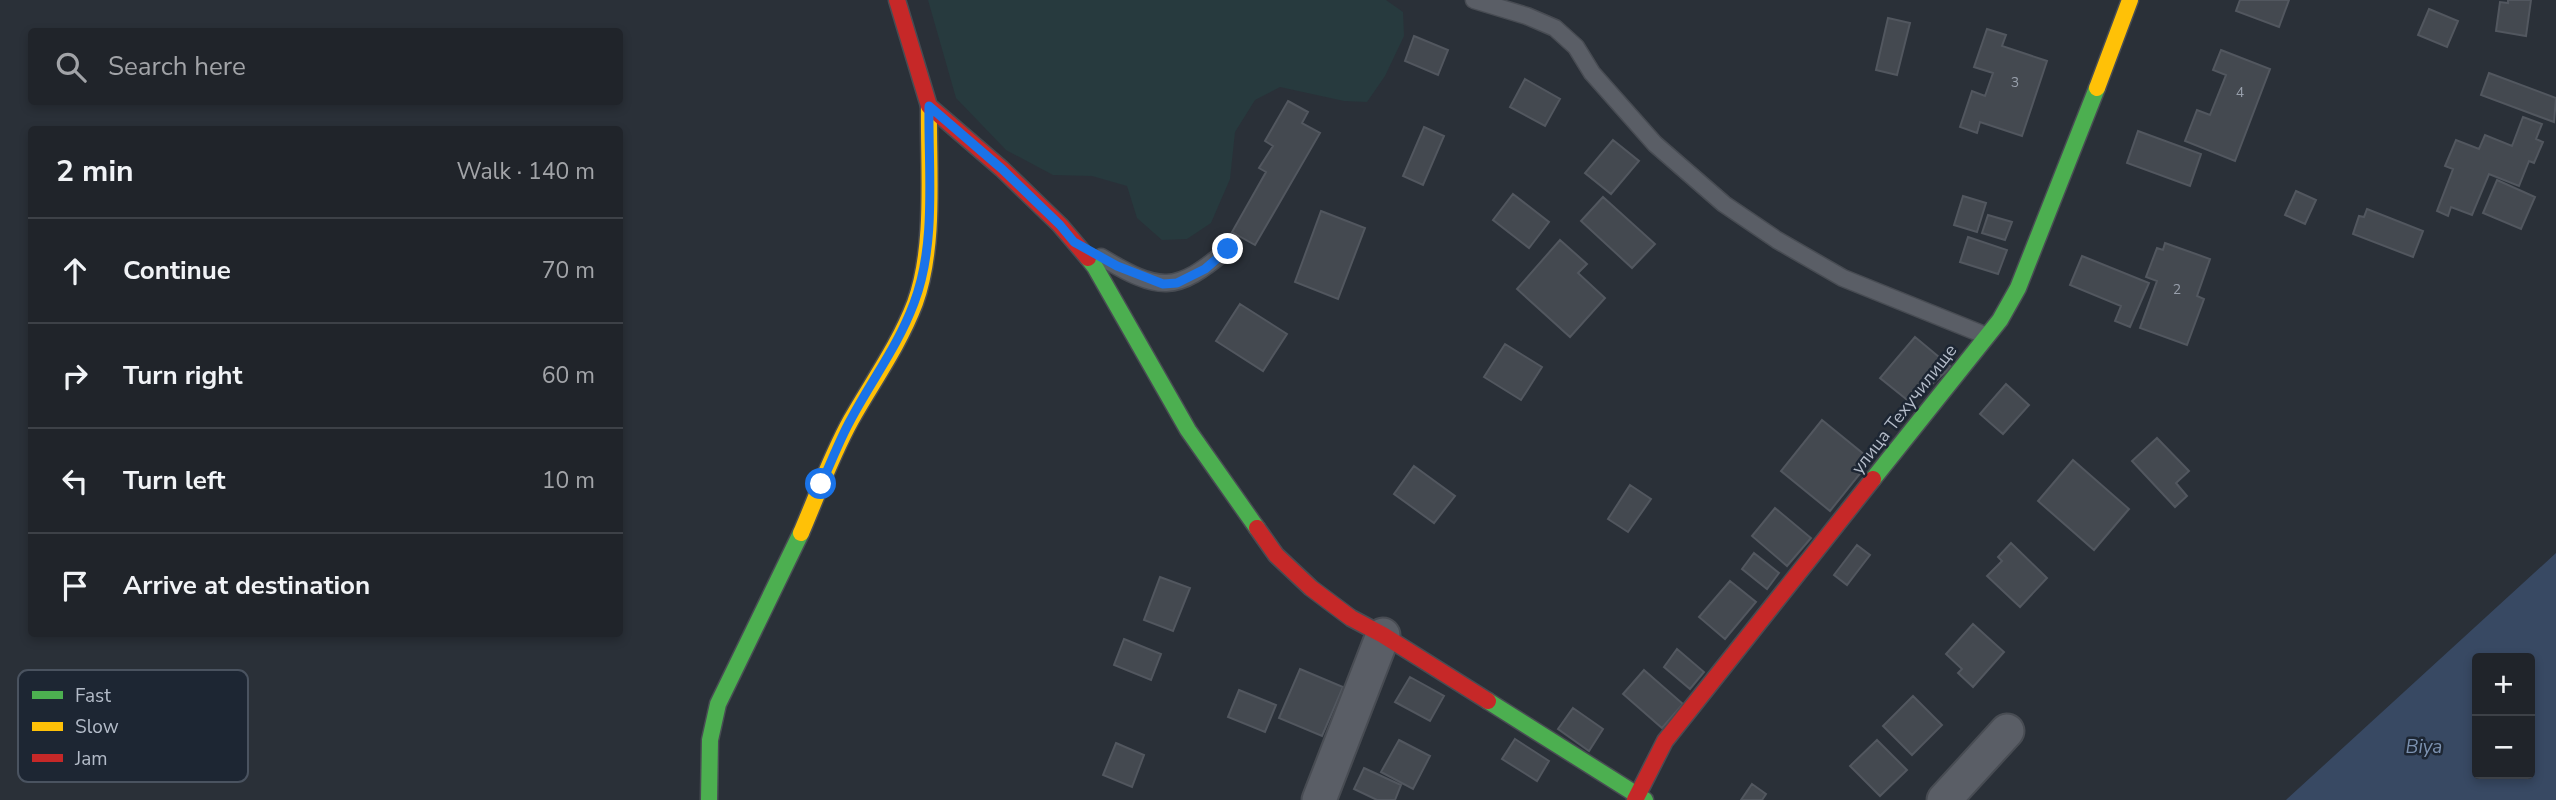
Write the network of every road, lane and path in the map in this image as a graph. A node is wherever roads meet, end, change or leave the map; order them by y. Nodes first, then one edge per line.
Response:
1 (897, 0) edge
2 (1474, 0) edge
3 (2130, 0) edge
4 (1504, 4) edge
5 (929, 106) junction
6 (1074, 242) junction
7 (1228, 249) dead end
8 (1987, 336) junction
9 (1383, 635) junction
10 (2007, 731) dead end
11 (1639, 798) edge
12 (709, 800) edge
13 (1319, 800) edge
14 (1944, 800) edge

1 - 5 street
2 - 4 lane
3 - 8 street, улица Техучилище
4 - 8 lane
5 - 6 street
5 - 12 street
6 - 7 lane
6 - 9 street
8 - 11 street, улица Техучилище
9 - 11 street
9 - 13 street
10 - 14 street

